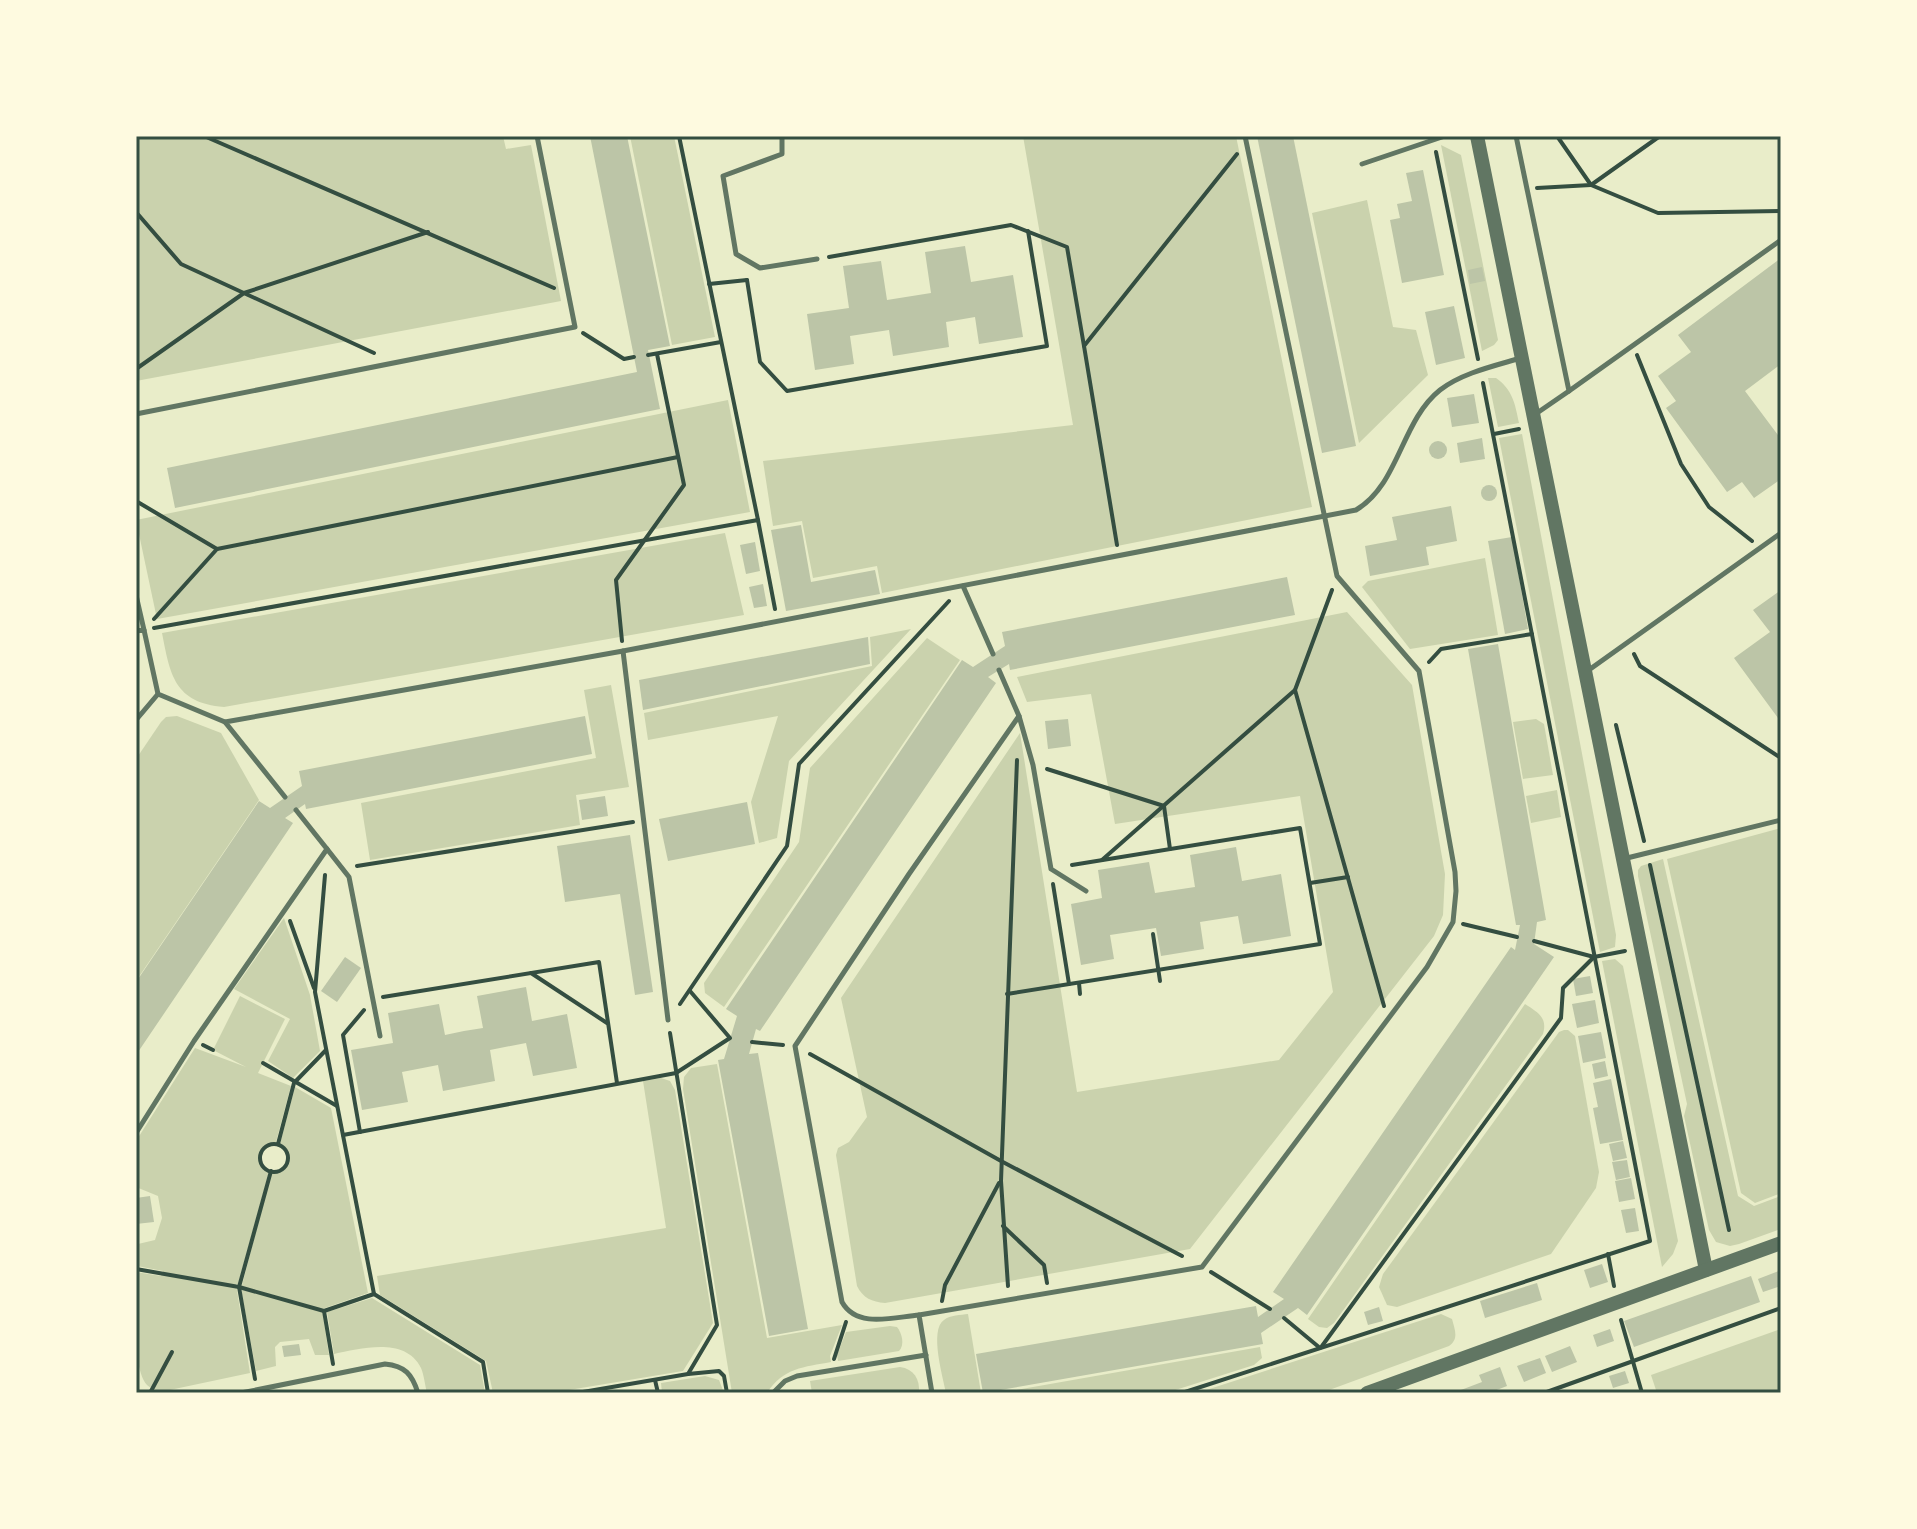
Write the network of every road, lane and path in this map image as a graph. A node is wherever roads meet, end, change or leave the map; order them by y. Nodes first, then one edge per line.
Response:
1 (204, 136) edge
2 (537, 136) edge
3 (679, 136) edge
4 (782, 136) edge
5 (1445, 136) edge
6 (1477, 136) edge
7 (1516, 136) edge
8 (1557, 136) edge
9 (1660, 136) edge
10 (1246, 140) edge
11 (1433, 141) junction
12 (1362, 164) dead end
13 (1591, 185) junction
14 (1527, 189) junction
15 (1781, 211) edge
16 (136, 212) edge
17 (1028, 231) junction
18 (428, 232) junction
19 (1781, 240) edge
20 (817, 259) joint
21 (760, 268) junction
22 (747, 280) junction
23 (709, 284) junction
24 (244, 293) junction
25 (568, 295) junction
26 (575, 327) junction
27 (722, 342) junction
28 (1633, 345) junction
29 (1084, 346) junction
30 (657, 354) junction
31 (648, 355) dead end
32 (634, 357) dead end
33 (1522, 358) junction
34 (394, 363) junction
35 (136, 369) edge
36 (1481, 371) junction
37 (1569, 391) junction
38 (136, 414) edge
39 (1533, 415) junction
40 (1524, 428) dead end
41 (1494, 434) junction
42 (678, 457) junction
43 (136, 501) edge
44 (1325, 516) junction
45 (758, 520) junction
46 (1781, 533) edge
47 (643, 541) junction
48 (1760, 548) junction
49 (217, 549) junction
50 (1119, 556) junction
51 (1337, 576) junction
52 (963, 586) junction
53 (136, 595) edge
54 (777, 622) junction
55 (144, 630) junction
56 (136, 631) edge
57 (1532, 634) junction
58 (1628, 642) junction
59 (623, 651) junction
60 (993, 654) dead end
61 (999, 670) dead end
62 (1419, 671) junction
63 (1585, 672) junction
64 (1295, 690) junction
65 (158, 694) junction
66 (1019, 716) junction
67 (136, 720) edge
68 (1615, 720) dead end
69 (225, 722) junction
70 (1018, 747) dead end
71 (1781, 758) edge
72 (1033, 765) junction
73 (285, 797) dead end
74 (1164, 806) junction
75 (296, 810) dead end
76 (643, 820) junction
77 (1781, 820) edge
78 (327, 849) junction
79 (1170, 849) junction
80 (1647, 853) junction
81 (1623, 859) junction
82 (1101, 860) junction
83 (343, 869) junction
84 (1051, 869) junction
85 (1348, 877) junction
86 (1309, 883) junction
87 (1086, 891) dead end
88 (286, 907) junction
89 (1453, 922) junction
90 (1153, 934) dead end
91 (1517, 937) dead end
92 (1534, 941) dead end
93 (1667, 943) junction
94 (1656, 945) dead end
95 (1626, 951) dead end
96 (1594, 957) junction
97 (1158, 970) junction
98 (529, 972) junction
99 (1160, 981) dead end
100 (1079, 983) junction
101 (1069, 984) junction
102 (689, 990) junction
103 (315, 992) junction
104 (1007, 994) junction
105 (1080, 994) dead end
106 (372, 999) junction
107 (668, 1020) junction
108 (1387, 1020) junction
109 (608, 1024) junction
110 (380, 1036) dead end
111 (752, 1042) dead end
112 (795, 1046) junction
113 (326, 1049) junction
114 (263, 1063) dead end
115 (676, 1073) junction
116 (294, 1083) junction
117 (617, 1083) junction
118 (337, 1106) junction
119 (360, 1132) junction
120 (136, 1133) edge
121 (343, 1135) junction
122 (278, 1144) junction
123 (1001, 1161) junction
124 (271, 1171) junction
125 (1001, 1181) junction
126 (1003, 1226) junction
127 (1729, 1230) dead end
128 (1781, 1243) edge
129 (1608, 1254) junction
130 (1044, 1265) dead end
131 (1202, 1267) junction
132 (136, 1269) edge
133 (1706, 1270) junction
134 (1006, 1272) dead end
135 (945, 1285) dead end
136 (239, 1287) junction
137 (1615, 1289) dead end
138 (374, 1294) junction
139 (1781, 1308) edge
140 (1270, 1309) dead end
141 (324, 1311) junction
142 (849, 1313) junction
143 (919, 1315) junction
144 (1284, 1318) dead end
145 (1621, 1320) dead end
146 (330, 1346) dead end
147 (1320, 1348) junction
148 (172, 1352) dead end
149 (926, 1355) junction
150 (834, 1356) dead end
151 (252, 1362) dead end
152 (1632, 1362) junction
153 (688, 1374) junction
154 (655, 1379) junction
155 (150, 1393) edge
156 (241, 1393) edge
157 (418, 1393) edge
158 (488, 1393) edge
159 (577, 1393) edge
160 (658, 1393) edge
161 (727, 1393) edge
162 (773, 1393) edge
163 (932, 1393) edge
164 (1182, 1393) edge
165 (1367, 1393) edge
166 (1544, 1393) edge
167 (1642, 1393) edge

1 - 18 path
2 - 25 lane
3 - 23 path
4 - 21 lane
5 - 11 lane
6 - 33 street
7 - 14 lane
8 - 13 path
9 - 13 path
10 - 29 path
10 - 44 lane
11 - 12 lane
11 - 36 path
13 - 14 path
13 - 15 path
14 - 37 lane
16 - 24 path
17 - 20 path
17 - 22 path
17 - 29 path
18 - 24 path
18 - 25 path
19 - 28 lane
20 - 21 lane
21 - 22 path
22 - 23 path
23 - 27 path
24 - 34 path
24 - 35 path
25 - 26 lane
26 - 32 path
26 - 34 lane
27 - 30 path
27 - 45 path
28 - 37 lane
28 - 48 path
29 - 50 path
30 - 31 path
30 - 42 path
33 - 36 lane
33 - 39 street
34 - 38 lane
36 - 41 path
36 - 44 lane
37 - 39 lane
39 - 63 street
40 - 41 path
41 - 57 path
42 - 47 path
42 - 49 path
43 - 49 path
44 - 50 lane
44 - 51 lane
45 - 47 path
45 - 54 path
46 - 48 lane
47 - 55 path
47 - 59 path
48 - 58 lane
49 - 55 path
50 - 52 lane
51 - 62 lane
51 - 64 path
52 - 54 lane
52 - 60 lane
52 - 102 path
53 - 55 lane
54 - 59 lane
55 - 56 lane
55 - 65 lane
57 - 62 path
57 - 96 path
58 - 63 lane
58 - 71 path
59 - 69 lane
59 - 76 lane
61 - 66 lane
62 - 89 lane
63 - 81 street
64 - 74 path
64 - 85 path
65 - 67 lane
65 - 69 lane
66 - 72 lane
66 - 112 lane
68 - 80 path
69 - 73 lane
70 - 104 path
72 - 74 path
72 - 84 lane
74 - 79 path
74 - 82 path
75 - 78 lane
76 - 83 path
76 - 107 lane
77 - 80 lane
78 - 83 lane
78 - 88 lane
78 - 103 path
79 - 82 path
79 - 86 path
80 - 81 lane
80 - 93 path
81 - 133 street
82 - 84 path
83 - 106 lane
84 - 87 lane
84 - 101 path
85 - 86 path
85 - 108 path
86 - 97 path
88 - 103 path
88 - 120 lane
89 - 91 path
89 - 108 lane
90 - 97 path
92 - 96 path
93 - 94 path
93 - 127 path
95 - 96 path
96 - 129 path
96 - 147 path
97 - 99 path
97 - 100 path
98 - 106 path
98 - 109 path
98 - 109 path
100 - 101 path
100 - 105 path
101 - 104 path
102 - 107 path
102 - 115 path
103 - 113 path
104 - 123 path
106 - 110 lane
106 - 119 path
107 - 115 path
108 - 131 lane
109 - 117 path
111 - 112 path
112 - 123 path
112 - 142 lane
113 - 116 path
113 - 118 path
114 - 116 path
115 - 117 path
115 - 153 path
116 - 118 path
116 - 122 path
117 - 119 path
118 - 121 path
119 - 121 path
121 - 138 path
122 - 124 path
122 - 124 path
123 - 125 path
123 - 131 path
124 - 136 path
125 - 126 path
125 - 135 path
126 - 130 path
126 - 134 path
128 - 133 street
129 - 137 path
129 - 147 path
131 - 140 path
131 - 143 lane
132 - 136 path
133 - 165 street
136 - 141 path
136 - 151 path
138 - 141 path
138 - 158 path
139 - 152 path
141 - 146 path
142 - 143 lane
142 - 150 path
143 - 149 lane
144 - 147 path
145 - 152 path
147 - 164 path
148 - 155 path
149 - 162 lane
149 - 163 lane
152 - 166 path
152 - 167 path
153 - 154 path
153 - 161 path
154 - 159 path
154 - 160 path
156 - 157 lane

